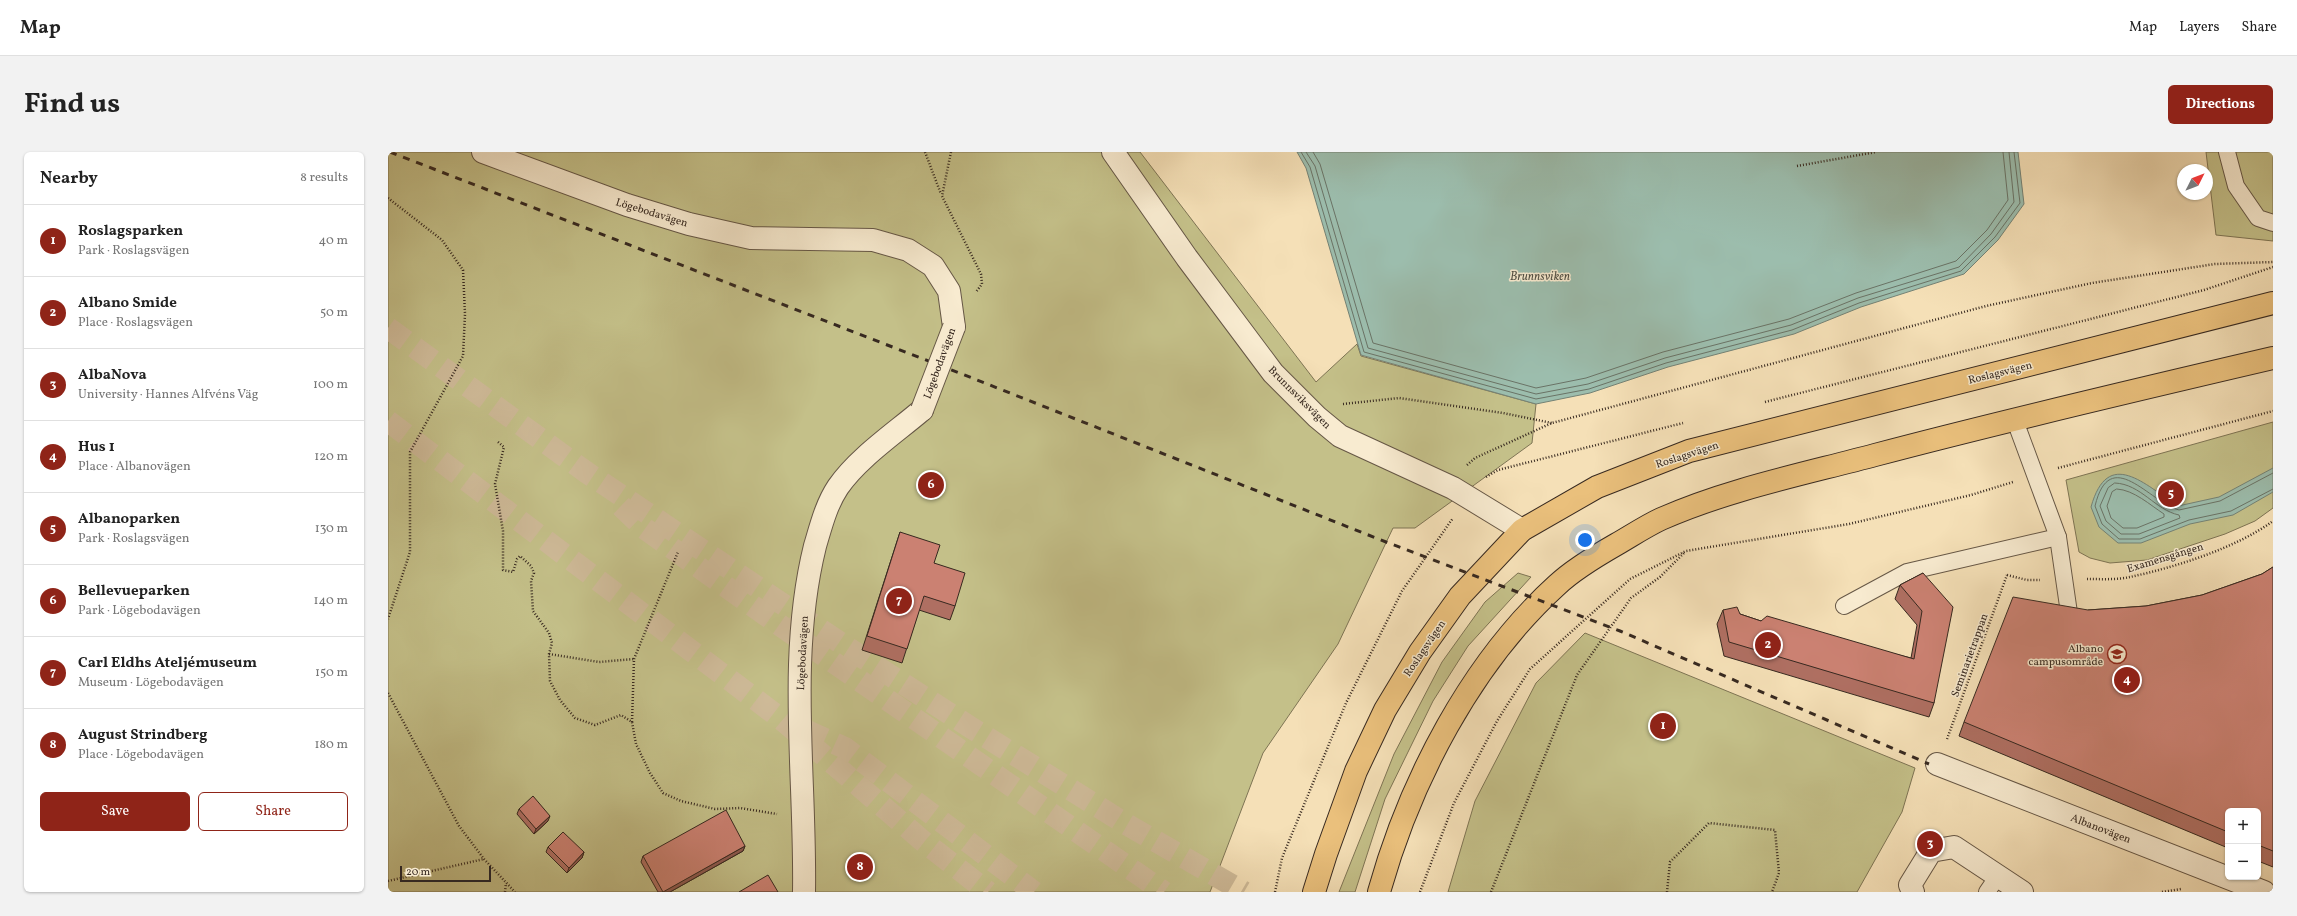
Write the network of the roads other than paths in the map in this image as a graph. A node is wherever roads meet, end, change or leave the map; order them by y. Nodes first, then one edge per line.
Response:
1 (483, 152) edge
2 (1113, 152) edge
3 (2227, 152) edge
4 (2273, 223) edge
5 (2273, 303) edge
6 (2273, 358) edge
7 (2014, 418) junction
8 (1522, 530) junction
9 (2058, 537) junction
10 (1844, 606) dead end
11 (2069, 613) edge
12 (1938, 764) road end
13 (1992, 884) edge
14 (804, 892) edge
15 (1314, 892) edge
16 (1379, 892) edge
17 (1913, 892) edge
18 (2022, 892) edge
19 (2264, 892) edge

1 - 14 street, Lögebodavägen, bridge
2 - 8 street, Brunnsviksvägen
3 - 4 lane
5 - 8 main road, Roslagsvägen
6 - 7 main road
7 - 9 lane
7 - 16 main road
8 - 15 main road, Roslagsvägen
9 - 10 lane
9 - 11 lane
12 - 19 street, Albanovägen
13 - 17 street
13 - 18 street

